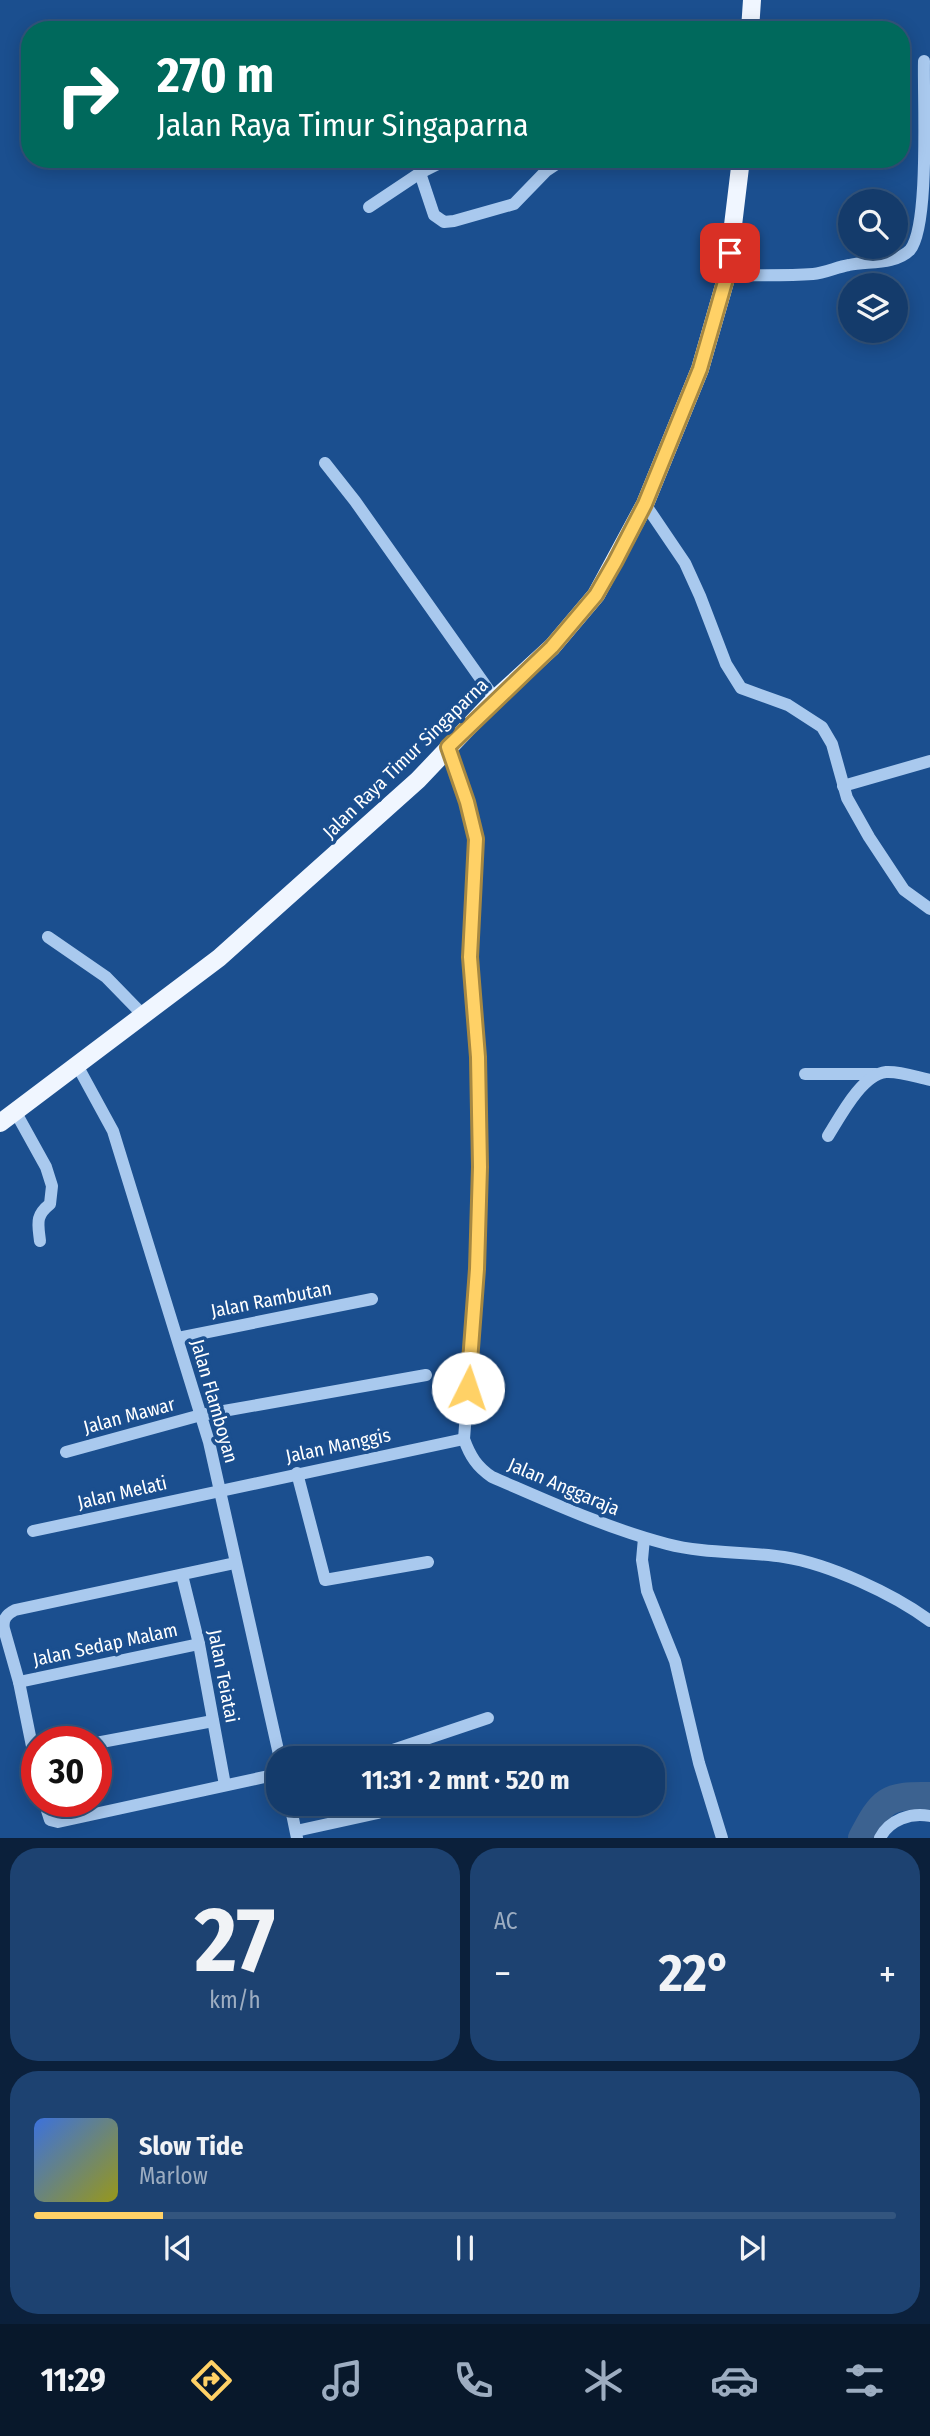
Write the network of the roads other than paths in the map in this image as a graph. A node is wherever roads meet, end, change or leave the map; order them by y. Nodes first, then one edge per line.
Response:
1 (752, 0) edge
2 (751, 21) edge
3 (924, 61) dead end
4 (430, 168) edge
5 (550, 168) edge
6 (740, 168) edge
7 (420, 173) junction
8 (369, 207) dead end
9 (727, 275) junction
10 (325, 463) dead end
11 (645, 504) junction
12 (495, 699) junction
13 (448, 747) junction
14 (930, 761) edge
15 (843, 786) junction
16 (930, 909) edge
17 (48, 937) dead end
18 (143, 1015) junction
19 (77, 1065) junction
20 (805, 1074) dead end
21 (876, 1074) junction
22 (930, 1080) edge
23 (15, 1111) junction
24 (0, 1122) edge
25 (828, 1136) dead end
26 (40, 1241) dead end
27 (372, 1299) dead end
28 (177, 1338) junction
29 (426, 1375) dead end
30 (201, 1415) junction
31 (464, 1439) junction
32 (66, 1452) dead end
33 (298, 1473) junction
34 (220, 1490) junction
35 (33, 1531) dead end
36 (644, 1538) junction
37 (428, 1562) dead end
38 (235, 1563) junction
39 (182, 1575) junction
40 (930, 1621) edge
41 (199, 1644) junction
42 (19, 1682) junction
43 (488, 1718) dead end
44 (213, 1721) junction
45 (29, 1726) edge
46 (112, 1740) edge
47 (277, 1746) edge
48 (405, 1746) edge
49 (266, 1777) edge
50 (226, 1785) junction
51 (112, 1810) edge
52 (292, 1816) edge
53 (369, 1816) edge
54 (930, 1816) edge
55 (49, 1817) edge
56 (81, 1817) edge
57 (296, 1834) edge
58 (722, 1838) edge
59 (880, 1838) edge

1 - 2 main road
3 - 9 street
4 - 7 street
5 - 7 street
6 - 9 main road, Jalan Raya Timur Singaparna
7 - 8 street
9 - 11 main road, Jalan Raya Timur Singaparna
10 - 12 street
11 - 12 main road, Jalan Raya Timur Singaparna
11 - 15 street
12 - 13 main road, Jalan Raya Timur Singaparna
13 - 18 main road, Jalan Raya Timur Singaparna
13 - 31 street
14 - 15 street
15 - 16 street
17 - 18 street
18 - 19 main road, Jalan Raya Timur Singaparna
19 - 23 main road, Jalan Raya Timur Singaparna
19 - 28 street, Jalan Flamboyan
20 - 21 street
21 - 22 street
21 - 25 street
23 - 24 main road, Jalan Raya Timur Singaparna
23 - 26 street
27 - 28 street, Jalan Rambutan
28 - 30 street, Jalan Flamboyan
29 - 30 street, Jalan Mawar
30 - 32 street, Jalan Mawar
30 - 34 street, Jalan Flamboyan
31 - 33 street, Jalan Manggis
31 - 36 street, Jalan Anggaraja
33 - 34 street, Jalan Manggis
33 - 37 street
34 - 35 street, Jalan Melati
34 - 38 street, Jalan Flamboyan
36 - 40 street, Jalan Anggaraja
36 - 58 street
38 - 39 street
38 - 47 street, Jalan Flamboyan
39 - 41 street, Jalan Teiatai
39 - 42 street
41 - 42 street, Jalan Sedap Malam
41 - 44 street, Jalan Teiatai
42 - 45 street
43 - 48 street
44 - 46 street
44 - 50 street, Jalan Teiatai
49 - 50 street
50 - 51 street
52 - 57 street
53 - 57 street
54 - 59 street
55 - 56 street

